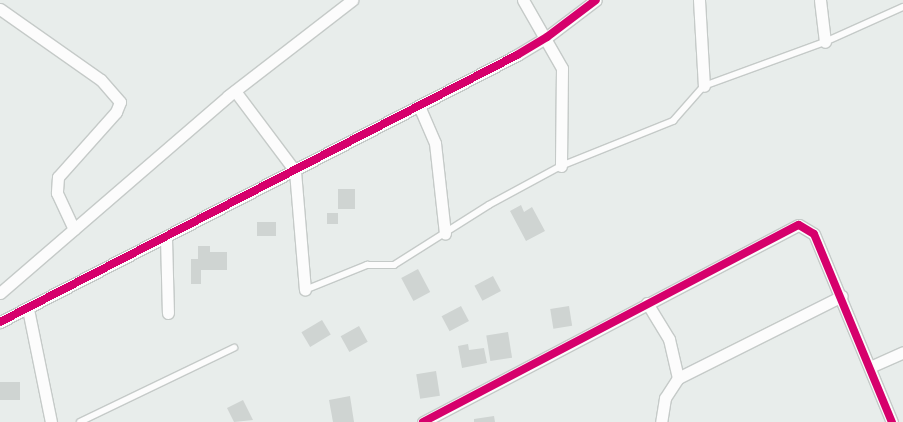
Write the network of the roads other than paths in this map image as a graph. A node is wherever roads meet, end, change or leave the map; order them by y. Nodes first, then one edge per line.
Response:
1 (352, 0) edge
2 (524, 0) edge
3 (596, 0) edge
4 (698, 0) edge
5 (820, 0) edge
6 (903, 7) edge
7 (0, 9) edge
8 (547, 38) junction
9 (825, 42) junction
10 (704, 86) junction
11 (235, 91) junction
12 (419, 106) junction
13 (561, 166) junction
14 (295, 171) junction
15 (74, 229) junction
16 (445, 233) junction
17 (166, 238) junction
18 (305, 290) joint
19 (0, 293) edge
20 (842, 296) junction
21 (646, 303) junction
22 (28, 309) junction
23 (168, 313) dead end
24 (0, 322) edge
25 (234, 348) dead end
26 (903, 352) edge
27 (870, 366) junction
28 (678, 378) junction
29 (51, 422) edge
30 (80, 422) edge
31 (423, 422) edge
32 (661, 422) edge
33 (892, 422) edge

1 - 11 street
2 - 8 street
3 - 8 street
4 - 10 street
5 - 9 street
6 - 9 lane
7 - 15 street
8 - 12 street
8 - 13 street
9 - 10 lane
10 - 13 lane
11 - 14 street
11 - 15 street
12 - 14 street
12 - 16 street
13 - 16 lane
14 - 17 street
14 - 18 street
15 - 19 street
16 - 18 lane
17 - 22 street
17 - 23 street
20 - 21 street
20 - 27 street
20 - 28 street
21 - 28 street
21 - 31 street
22 - 24 street
22 - 29 street
25 - 30 lane
26 - 27 street
27 - 33 street
28 - 32 street

